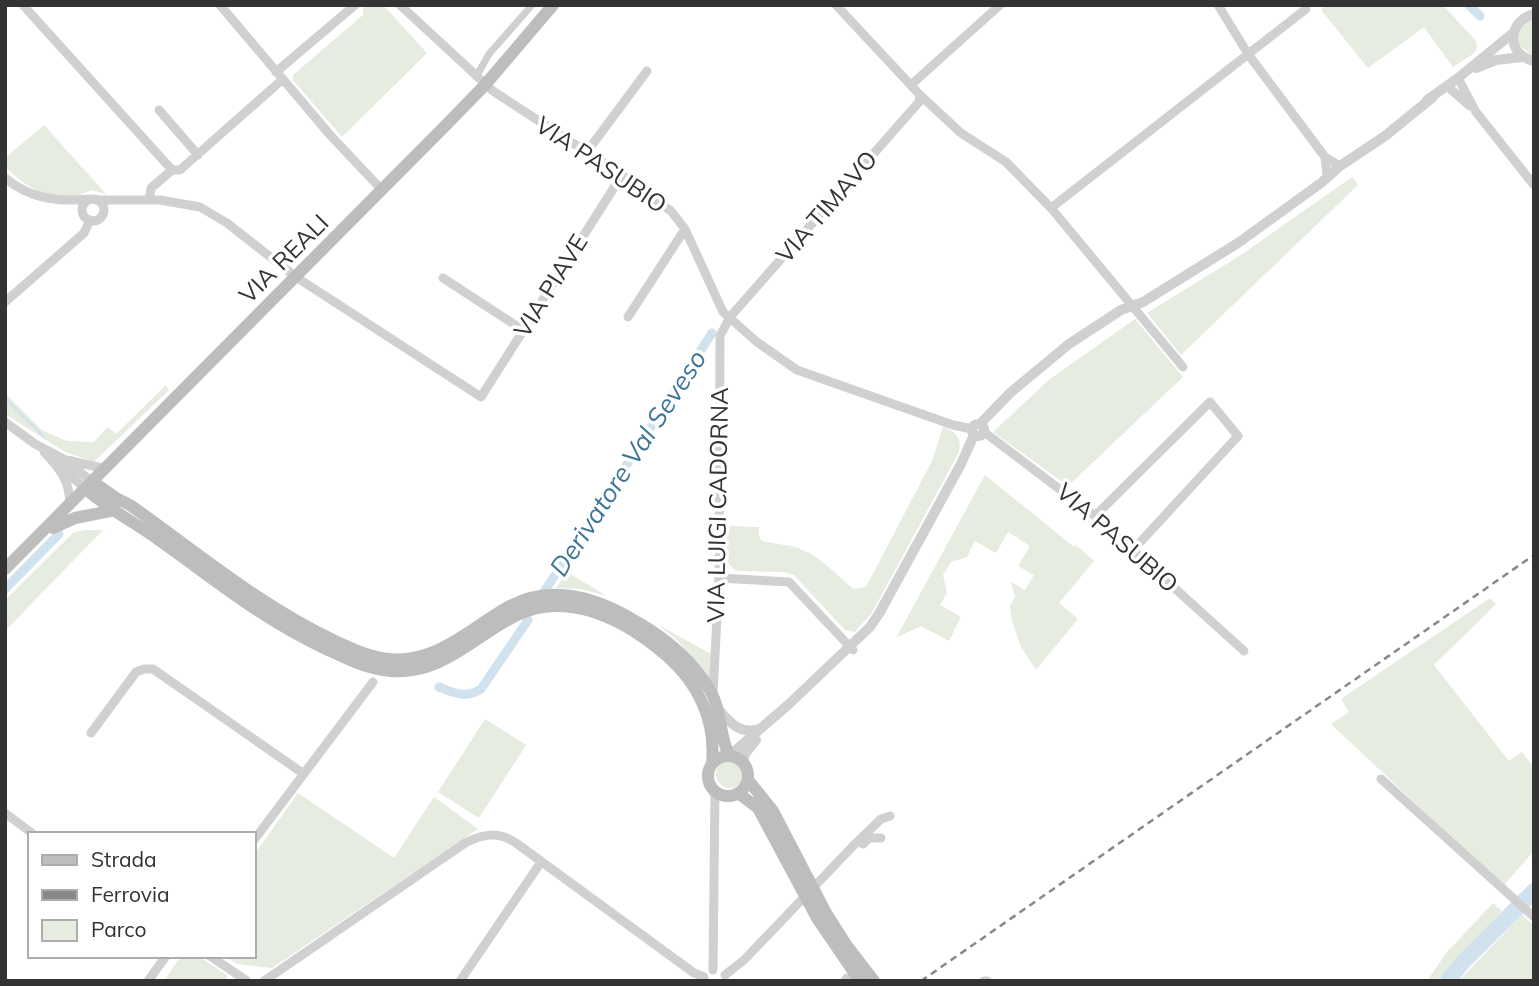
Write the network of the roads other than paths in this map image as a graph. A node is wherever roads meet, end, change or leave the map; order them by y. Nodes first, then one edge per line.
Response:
1 (23, 5) edge
2 (220, 5) edge
3 (355, 5) edge
4 (400, 5) edge
5 (532, 5) edge
6 (553, 5) edge
7 (835, 5) edge
8 (1000, 5) edge
9 (1218, 5) edge
10 (1533, 5) edge
11 (1306, 9) dead end
12 (1530, 15) edge
13 (1513, 33) junction
14 (1248, 54) junction
15 (1522, 57) junction
16 (1534, 61) edge
17 (647, 71) dead end
18 (280, 76) junction
19 (1458, 78) junction
20 (480, 81) junction
21 (912, 84) junction
22 (1447, 86) junction
23 (920, 95) junction
24 (159, 110) dead end
25 (1476, 112) junction
26 (586, 153) junction
27 (198, 155) junction
28 (1325, 157) junction
29 (1340, 166) junction
30 (172, 170) junction
31 (622, 175) junction
32 (1327, 176) junction
33 (5, 177) edge
34 (1534, 185) edge
35 (382, 190) junction
36 (93, 200) junction
37 (149, 200) junction
38 (120, 201) junction
39 (1051, 208) junction
40 (104, 213) junction
41 (90, 220) junction
42 (685, 229) junction
43 (296, 277) junction
44 (443, 278) dead end
45 (5, 302) edge
46 (1133, 306) junction
47 (628, 317) dead end
48 (730, 317) junction
49 (523, 330) junction
50 (1183, 367) dead end
51 (5, 422) edge
52 (979, 430) junction
53 (36, 444) junction
54 (62, 458) junction
55 (51, 459) junction
56 (106, 469) junction
57 (90, 486) junction
58 (69, 506) junction
59 (115, 510) junction
60 (1095, 516) junction
61 (37, 537) junction
62 (1133, 550) junction
63 (5, 569) edge
64 (719, 578) junction
65 (852, 648) junction
66 (1244, 651) dead end
67 (373, 682) dead end
68 (713, 696) junction
69 (719, 710) junction
70 (760, 729) junction
71 (91, 733) dead end
72 (729, 756) junction
73 (743, 762) junction
74 (712, 764) junction
75 (304, 774) junction
76 (748, 779) junction
77 (1381, 779) dead end
78 (715, 790) junction
79 (738, 793) junction
80 (5, 813) edge
81 (890, 816) dead end
82 (30, 832) edge
83 (256, 837) edge
84 (881, 838) dead end
85 (541, 862) junction
86 (822, 877) junction
87 (809, 892) junction
88 (1534, 917) edge
89 (165, 958) edge
90 (213, 958) edge
91 (713, 970) junction
92 (726, 978) edge
93 (704, 979) edge
94 (850, 980) edge
95 (148, 981) edge
96 (247, 981) edge
97 (264, 981) edge
98 (460, 981) edge
99 (874, 981) edge

1 - 30 street
2 - 18 street
3 - 18 street
4 - 20 street, VIA PASUBIO
5 - 20 street
6 - 20 main road, VIA REALI
7 - 21 street
8 - 21 street
9 - 14 street
10 - 12 street
11 - 14 street
12 - 13 street
13 - 15 street
13 - 19 street
14 - 28 street
14 - 39 street
15 - 16 street
15 - 19 street
17 - 26 street
18 - 27 street
18 - 35 street
19 - 22 street
19 - 25 street
20 - 26 street, VIA PASUBIO
20 - 35 main road, VIA REALI
21 - 23 street
22 - 25 street
22 - 29 street
23 - 39 street
23 - 48 street, VIA TIMAVO
24 - 27 street
25 - 34 street
26 - 31 street, VIA PASUBIO
27 - 30 street
28 - 29 street
28 - 32 street
29 - 32 street
30 - 37 street
31 - 42 street, VIA PASUBIO
31 - 49 street, VIA PIAVE
32 - 46 street
33 - 36 street
35 - 43 main road, VIA REALI
36 - 38 street
36 - 40 street
36 - 41 street
37 - 38 street
37 - 43 street
38 - 40 street
39 - 46 street
40 - 41 street
41 - 45 street
42 - 47 street
42 - 48 street, VIA PASUBIO
43 - 49 street, VIA PIAVE
43 - 56 main road, VIA REALI
44 - 49 street
46 - 50 street
46 - 52 street
48 - 52 street, VIA PASUBIO
48 - 64 street, VIA LUIGI CADORNA
51 - 53 street
52 - 60 street, VIA PASUBIO
52 - 65 street
53 - 54 street
53 - 55 street
54 - 56 street
54 - 57 street
55 - 57 street
55 - 58 street
56 - 57 main road, VIA REALI
57 - 58 main road, VIA REALI
57 - 59 main road
57 - 68 main road
58 - 61 main road, VIA REALI
59 - 61 main road
59 - 74 main road
60 - 62 street, VIA PASUBIO
60 - 62 street
61 - 63 main road, VIA REALI
62 - 66 street, VIA PASUBIO
64 - 65 street
64 - 68 street, VIA LUIGI CADORNA
65 - 70 street
65 - 73 street
67 - 75 street
68 - 69 main road
69 - 70 street
69 - 72 main road
70 - 72 street
71 - 75 street
72 - 73 main road
72 - 74 main road
73 - 76 main road
74 - 78 main road
75 - 83 street
76 - 79 main road
76 - 87 main road
77 - 88 street
78 - 79 main road
78 - 91 street
79 - 87 main road
80 - 82 street
81 - 86 street
84 - 86 street
85 - 93 street
85 - 97 street
85 - 98 street
86 - 87 street
87 - 92 street
87 - 94 main road
87 - 99 main road
89 - 95 street
90 - 96 street
91 - 92 street
91 - 93 street

